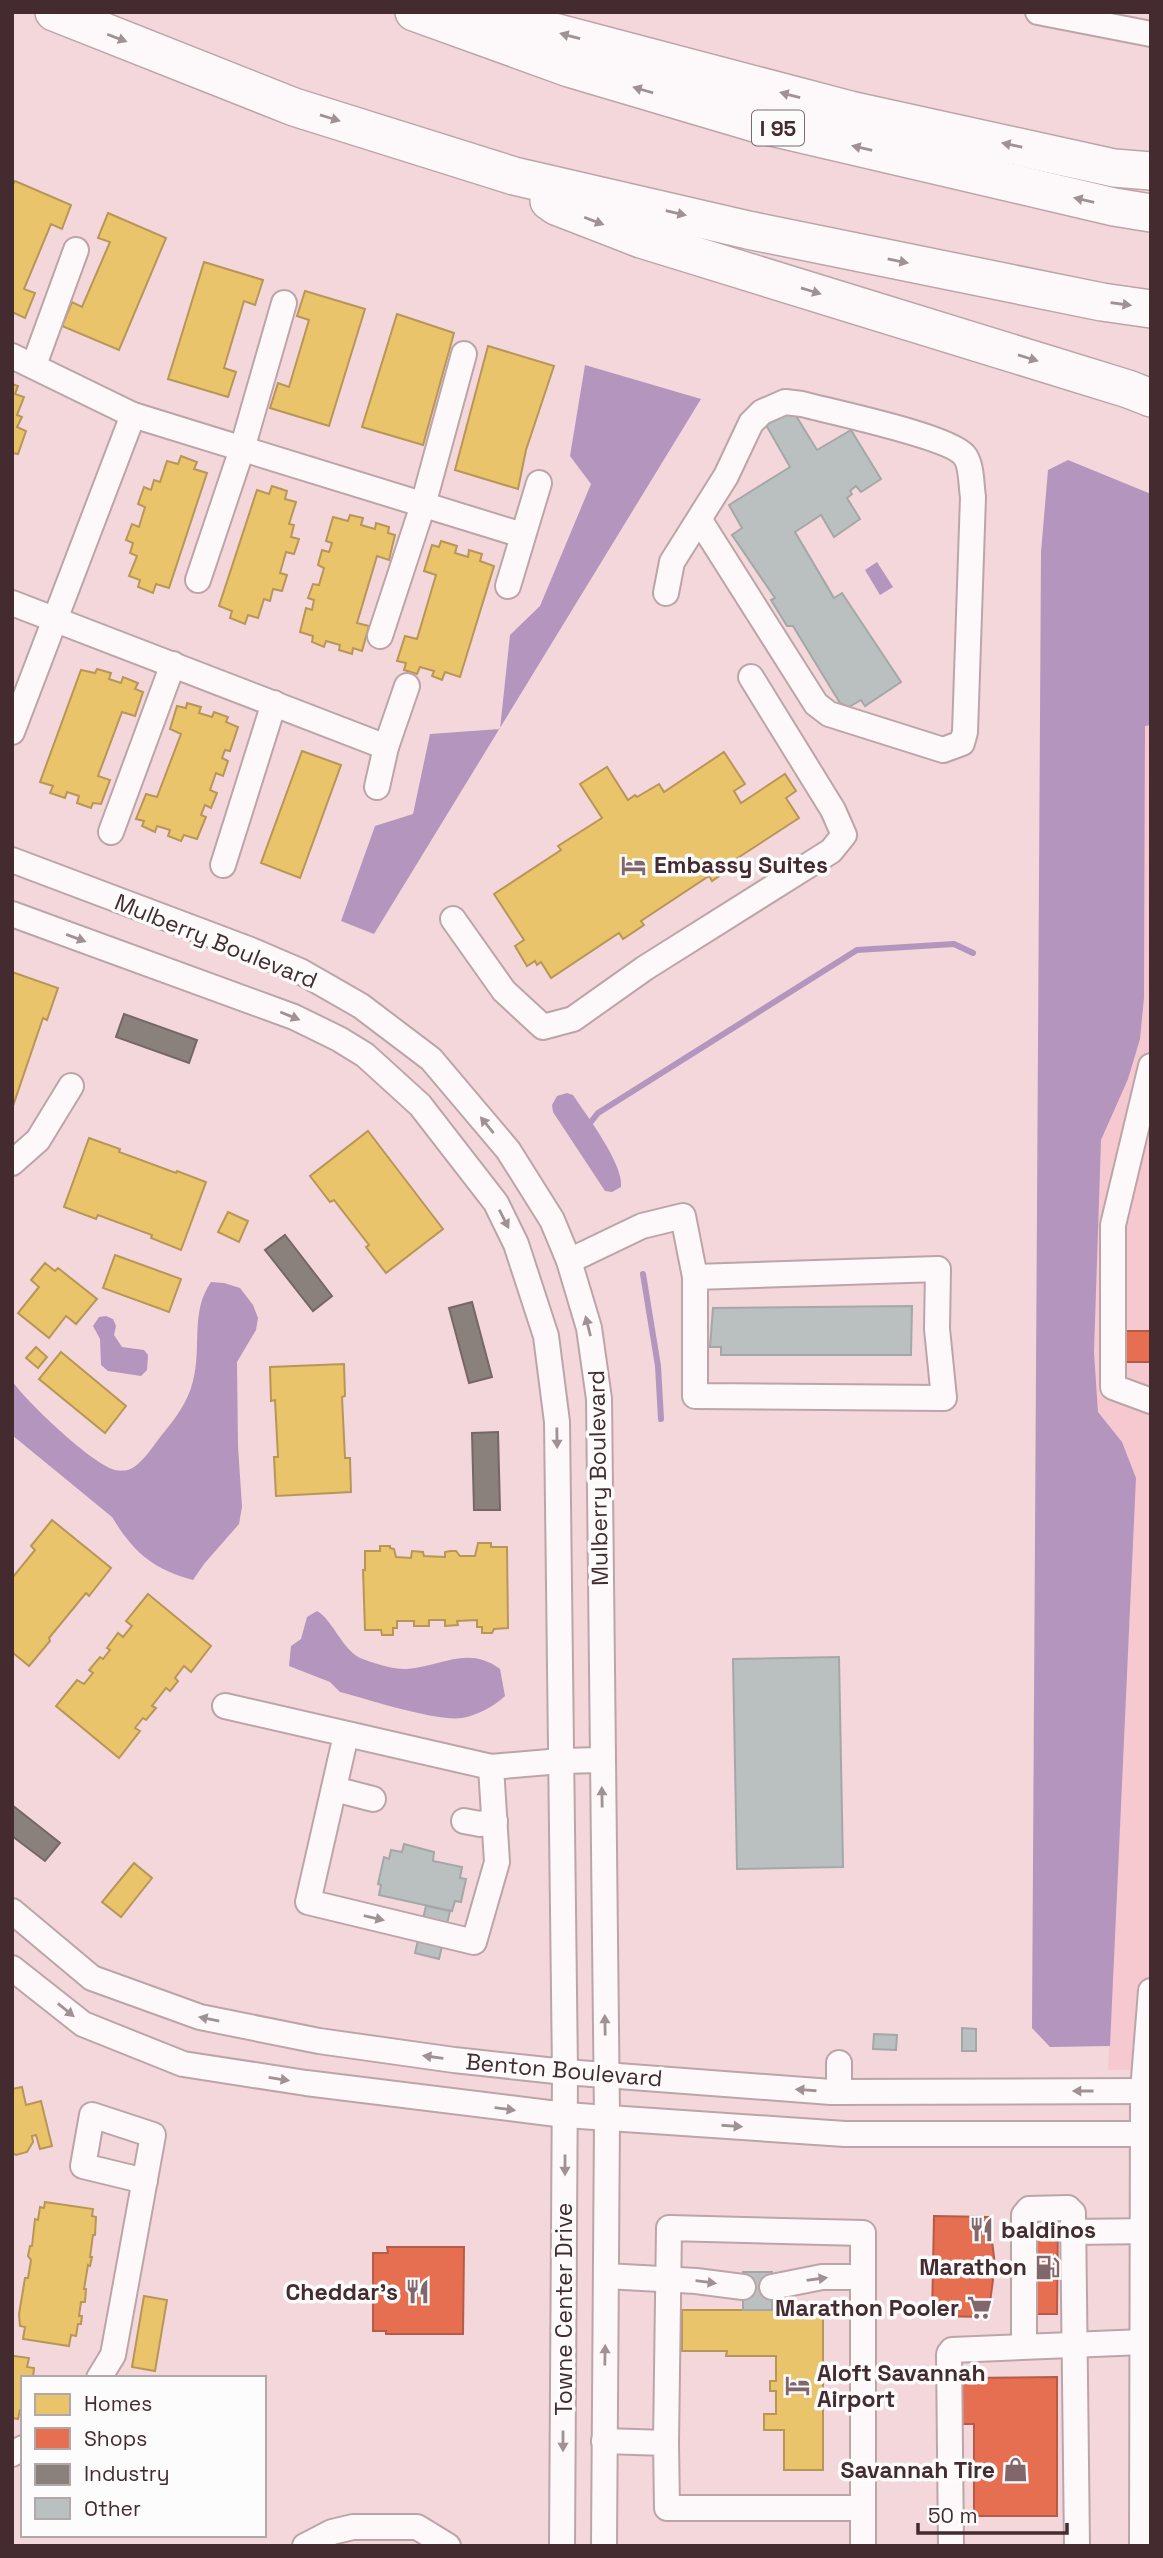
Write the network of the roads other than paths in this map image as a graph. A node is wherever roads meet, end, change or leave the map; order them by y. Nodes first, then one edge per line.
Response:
1 (54, 12) edge
2 (414, 12) edge
3 (450, 12) edge
4 (1038, 12) edge
5 (1151, 34) edge
6 (1151, 171) edge
7 (514, 176) junction
8 (1151, 213) edge
9 (76, 250) dead end
10 (284, 303) dead end
11 (1151, 309) edge
12 (464, 354) dead end
13 (23, 360) edge
14 (1151, 398) edge
15 (133, 415) junction
16 (242, 449) junction
17 (539, 483) dead end
18 (423, 505) junction
19 (699, 519) junction
20 (522, 535) junction
21 (198, 580) dead end
22 (508, 586) dead end
23 (666, 593) dead end
24 (12, 603) edge
25 (53, 621) junction
26 (380, 636) dead end
27 (173, 664) junction
28 (751, 677) dead end
29 (407, 686) dead end
30 (274, 703) junction
31 (12, 732) edge
32 (386, 747) junction
33 (377, 787) dead end
34 (111, 832) dead end
35 (12, 860) edge
36 (223, 865) dead end
37 (12, 914) edge
38 (453, 919) dead end
39 (386, 1024) junction
40 (365, 1055) junction
41 (1151, 1066) edge
42 (71, 1086) dead end
43 (12, 1163) edge
44 (569, 1261) junction
45 (695, 1276) junction
46 (1151, 1401) edge
47 (225, 1706) dead end
48 (346, 1735) junction
49 (602, 1760) junction
50 (561, 1761) junction
51 (491, 1767) junction
52 (334, 1789) junction
53 (373, 1799) dead end
54 (464, 1821) dead end
55 (495, 1821) junction
56 (12, 1911) edge
57 (12, 1968) edge
58 (1151, 1991) edge
59 (1149, 2024) edge
60 (839, 2063) dead end
61 (565, 2072) junction
62 (606, 2075) junction
63 (1147, 2091) edge
64 (839, 2092) junction
65 (565, 2116) junction
66 (607, 2118) junction
67 (1147, 2134) edge
68 (145, 2181) dead end
69 (1147, 2231) edge
70 (1073, 2232) junction
71 (606, 2276) junction
72 (863, 2277) junction
73 (668, 2280) junction
74 (743, 2287) dead end
75 (772, 2287) dead end
76 (1143, 2342) junction
77 (1074, 2344) junction
78 (1024, 2346) junction
79 (100, 2376) edge
80 (604, 2441) junction
81 (666, 2443) junction
82 (863, 2508) junction
83 (305, 2546) edge
84 (447, 2546) edge
85 (562, 2546) edge
86 (604, 2546) edge
87 (863, 2546) edge
88 (951, 2546) edge
89 (1077, 2546) edge
90 (1142, 2546) edge

1 -> 7 highway
8 -> 2 highway, I 95
6 -> 3 highway
4 - 5 street
7 -> 11 highway
7 -> 14 highway
9 - 13 street
10 - 16 street
12 - 18 street
13 - 15 street
15 - 16 street
15 - 25 street
16 - 18 street
16 - 21 street
17 - 20 street
18 - 20 street
18 - 26 street
19 - 19 street
19 - 23 street
20 - 22 street
24 - 25 street
25 - 27 street
25 - 31 street
27 - 30 street
27 - 34 street
28 - 38 street
29 - 32 street
30 - 32 street
30 - 36 street
32 - 33 street
35 - 39 street, Mulberry Boulevard
37 -> 40 street, Mulberry Boulevard
39 - 40 street
44 -> 39 street, Mulberry Boulevard
40 -> 50 street, Mulberry Boulevard
41 - 46 street
42 - 43 street
44 - 45 street
49 -> 44 street, Mulberry Boulevard
45 - 45 street
47 - 48 street
48 - 51 street
48 - 52 street
49 - 50 street
62 -> 49 street, Mulberry Boulevard
50 - 51 street
50 - 61 street, Mulberry Boulevard
51 - 55 street
52 - 53 street
52 -> 55 street
54 - 55 street
61 -> 56 street, Benton Boulevard
57 -> 65 street, Benton Boulevard
58 - 59 street
59 - 63 street
60 - 64 street
61 - 62 street, Benton Boulevard
61 - 65 street, Towne Center Drive
64 -> 62 street, Benton Boulevard
62 - 66 street, Mulberry Boulevard
63 -> 64 street, Benton Boulevard
63 - 67 street
65 - 66 street, Benton Boulevard
65 -> 85 street, Towne Center Drive
66 -> 67 street, Benton Boulevard
66 - 71 street, Towne Center Drive
67 - 69 street
68 - 79 street
69 - 70 street
69 - 76 street
70 - 77 street
70 - 78 street
71 - 73 street
80 -> 71 street, Towne Center Drive
72 - 73 street
75 -> 72 street
72 - 82 street
73 -> 74 street
73 - 81 street
76 - 77 street
76 - 90 street
77 - 78 street
77 - 89 street
78 - 88 street
80 - 81 street
80 - 86 street, Towne Center Drive
81 - 82 street
82 - 87 street
83 - 84 street

